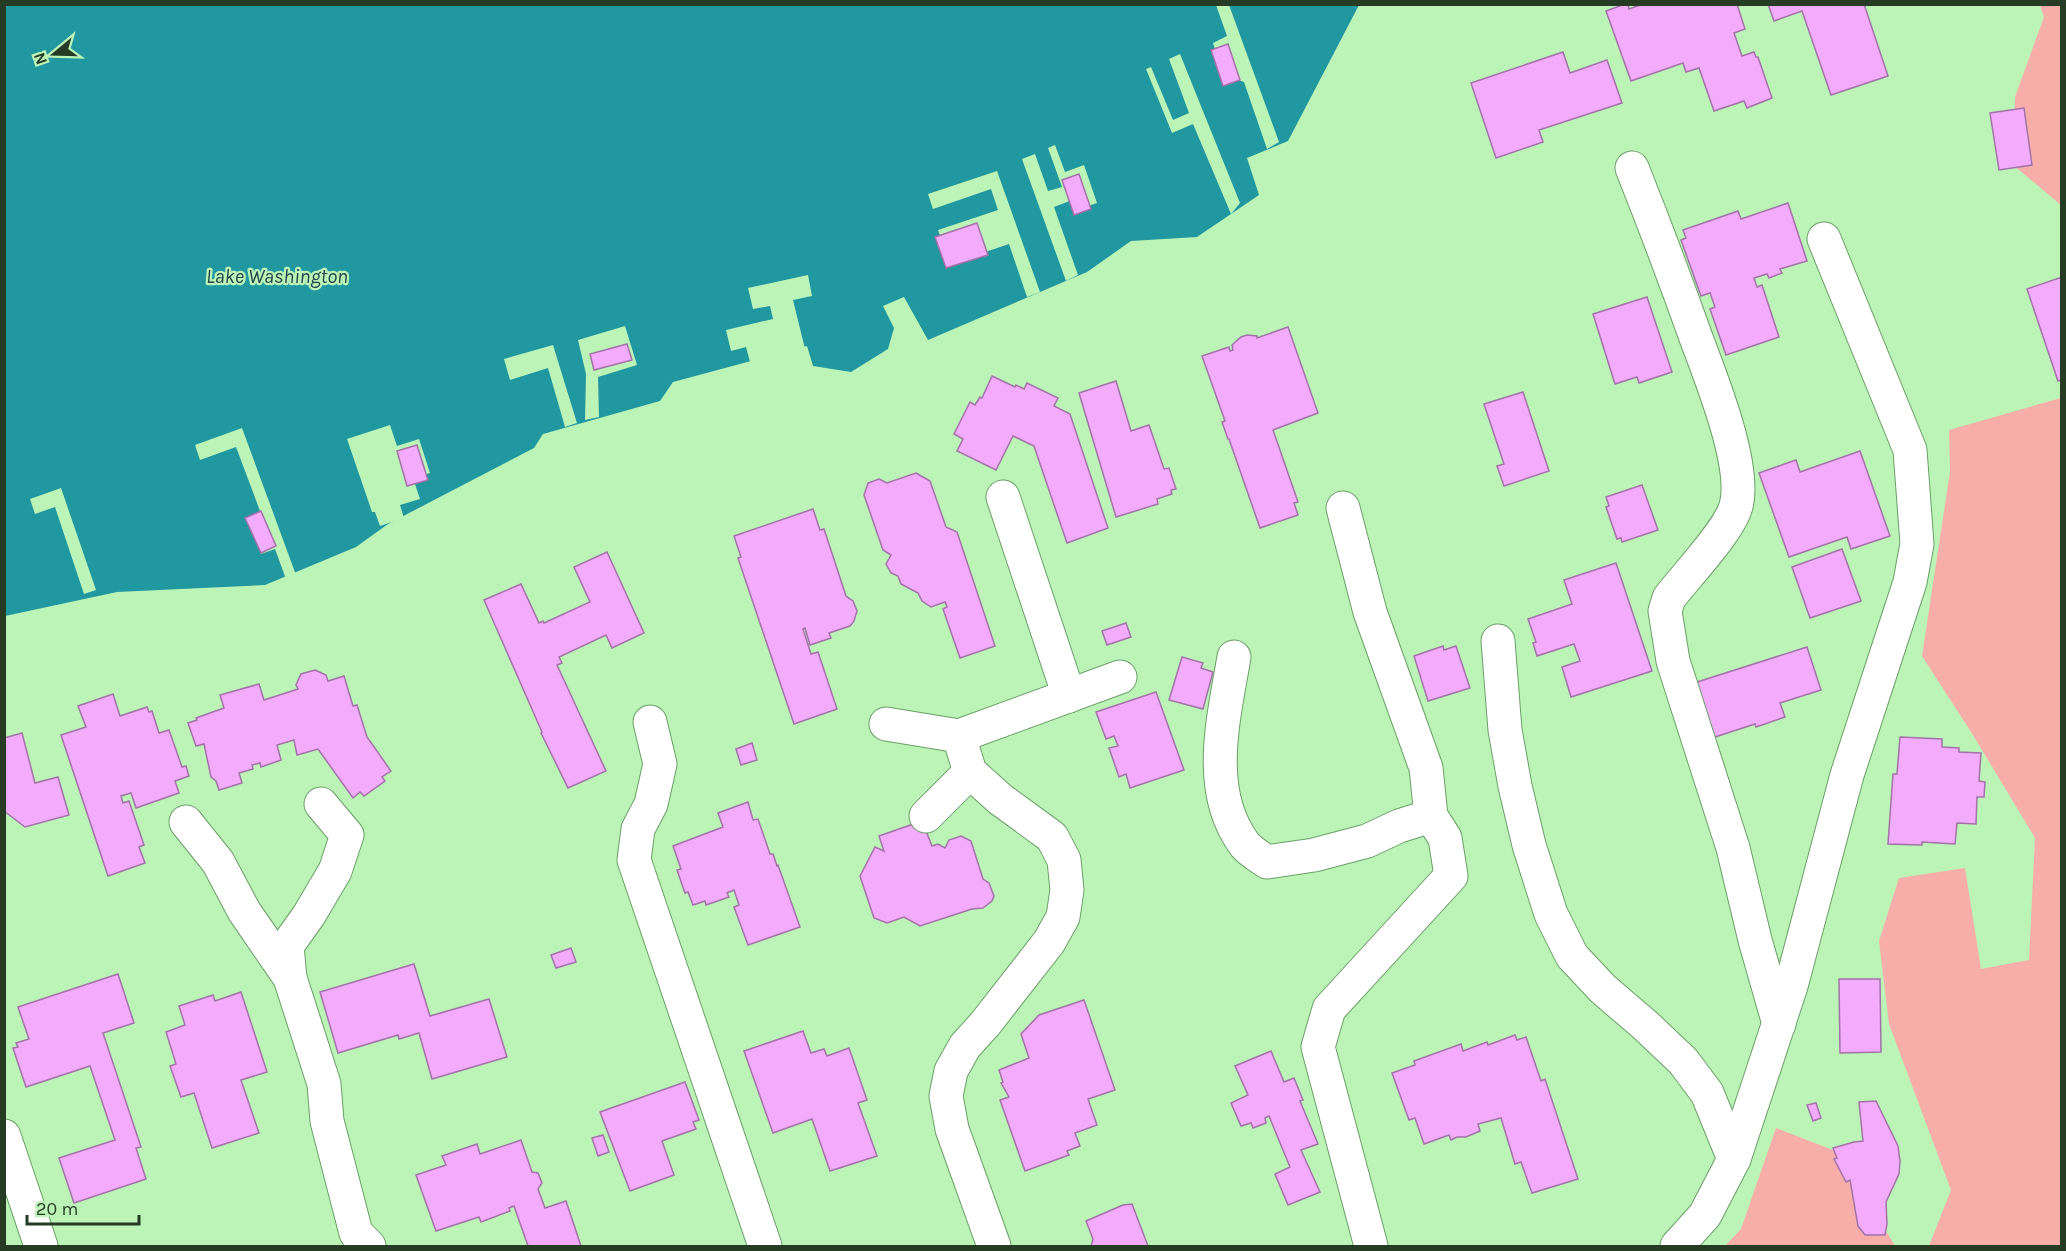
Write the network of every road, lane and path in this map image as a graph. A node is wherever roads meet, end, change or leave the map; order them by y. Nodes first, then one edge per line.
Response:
1 (1632, 168) dead end
2 (1824, 239) dead end
3 (1003, 497) dead end
4 (1342, 508) dead end
5 (1498, 641) dead end
6 (1234, 657) dead end
7 (1120, 677) dead end
8 (1069, 696) junction
9 (650, 722) dead end
10 (886, 724) dead end
11 (959, 736) junction
12 (970, 772) junction
13 (321, 804) dead end
14 (927, 816) dead end
15 (1431, 816) junction
16 (186, 822) dead end
17 (290, 978) junction
18 (1779, 1024) junction
19 (4, 1136) edge
20 (1734, 1159) junction
21 (41, 1246) edge
22 (369, 1246) edge
23 (765, 1246) edge
24 (994, 1246) edge
25 (1371, 1246) edge
26 (1677, 1246) edge

1 - 18 street
2 - 18 street
3 - 8 street
4 - 15 street
5 - 20 street
6 - 15 street
7 - 8 street
8 - 11 street
9 - 23 street
10 - 11 street
11 - 12 street
12 - 14 street
12 - 24 street
13 - 17 street
15 - 25 street
16 - 17 street
17 - 22 street
18 - 20 street
19 - 21 street
20 - 26 street

